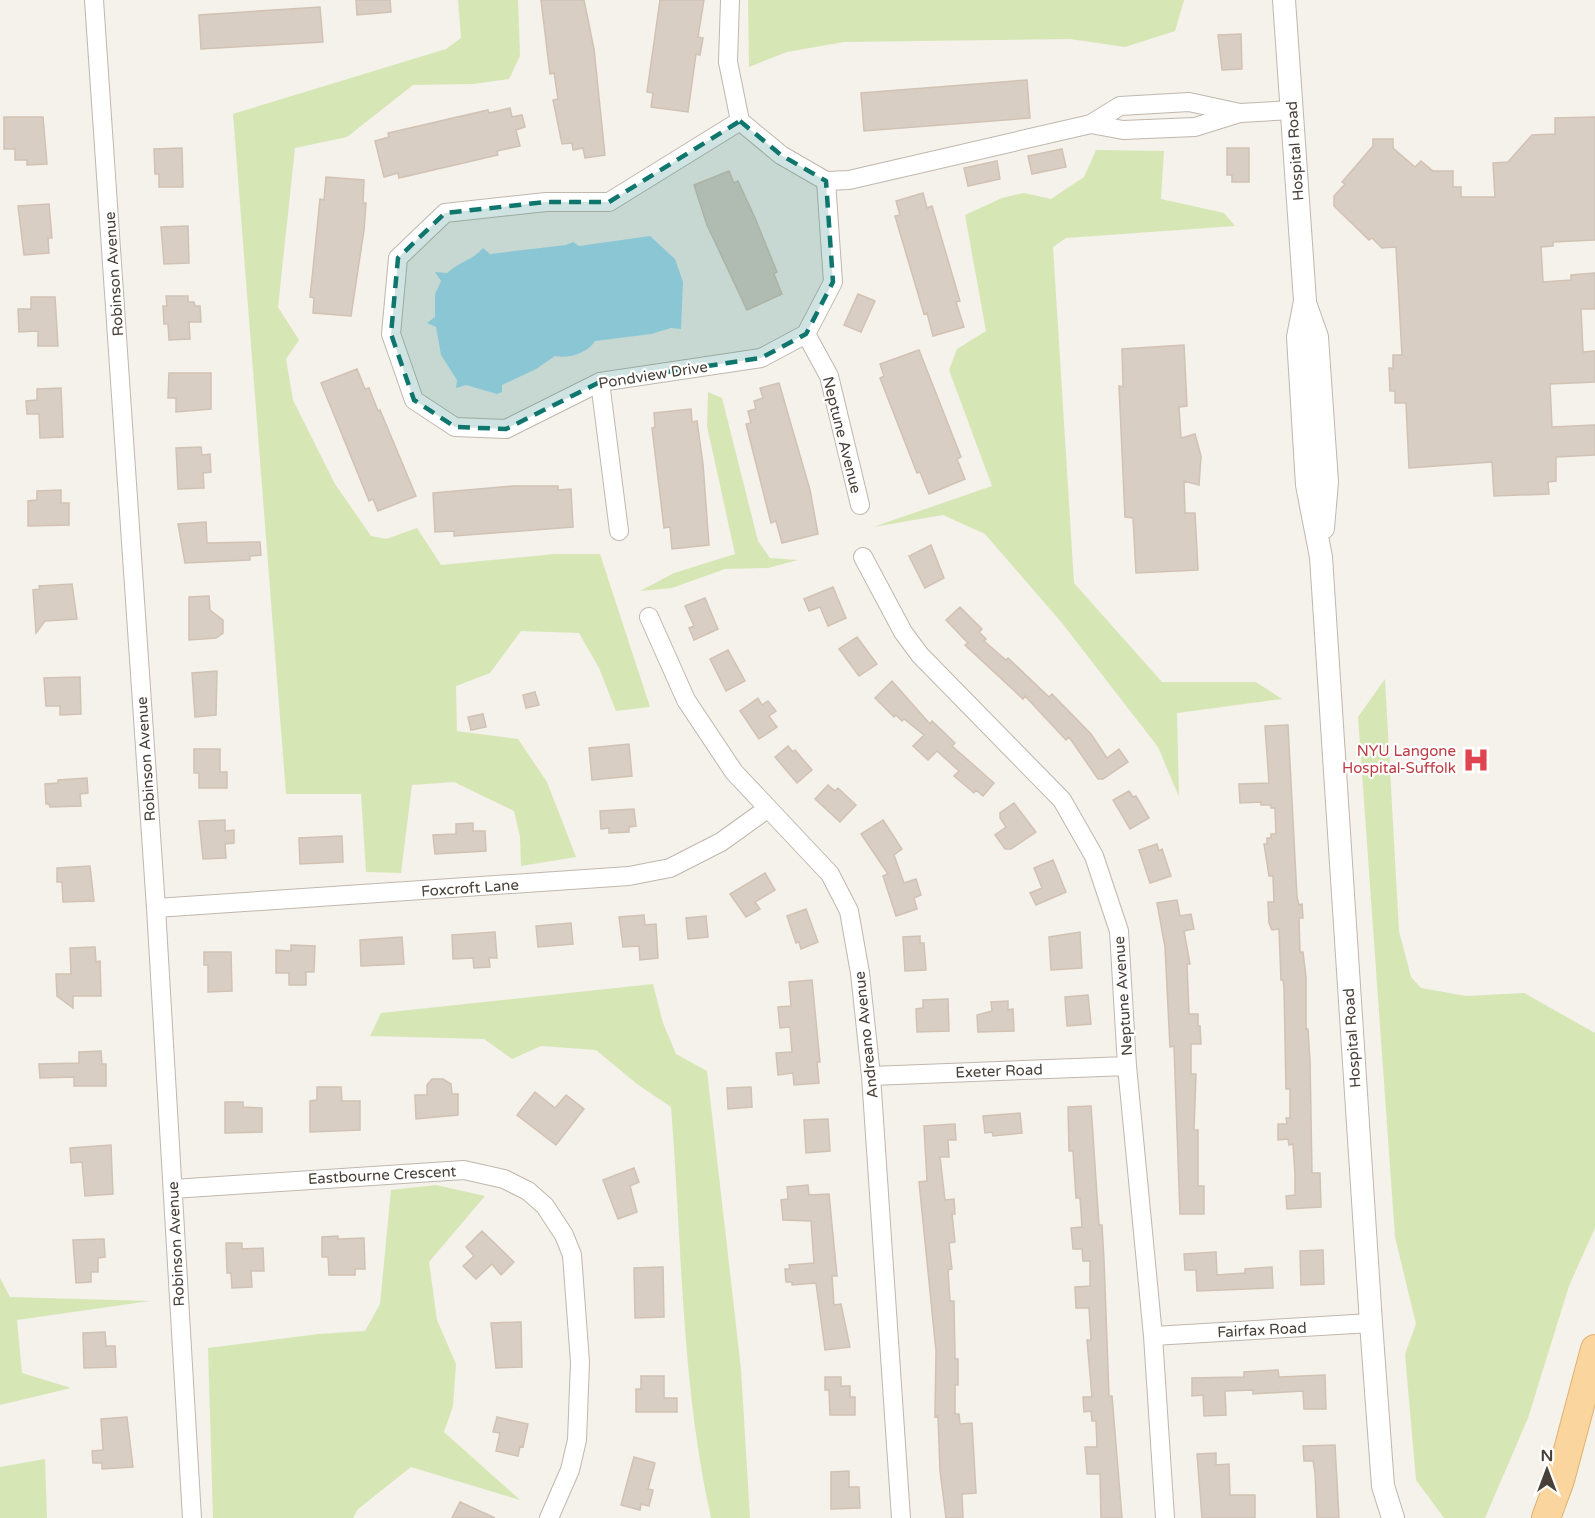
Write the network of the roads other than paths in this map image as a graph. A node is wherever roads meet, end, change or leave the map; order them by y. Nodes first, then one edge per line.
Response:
1 (94, 0) edge
2 (730, 0) edge
3 (1284, 0) edge
4 (1159, 104) junction
5 (1292, 110) junction
6 (1240, 113) junction
7 (740, 121) junction
8 (1091, 124) junction
9 (1161, 128) junction
10 (826, 181) junction
11 (806, 334) junction
12 (600, 382) junction
13 (860, 506) dead end
14 (619, 531) dead end
15 (863, 557) dead end
16 (649, 617) dead end
17 (767, 809) junction
18 (156, 908) junction
19 (1127, 1066) junction
20 (871, 1076) junction
21 (173, 1189) junction
22 (1371, 1323) junction
23 (1153, 1336) junction
24 (1595, 1349) edge
25 (192, 1518) edge
26 (549, 1518) edge
27 (901, 1518) edge
28 (1165, 1518) edge
29 (1393, 1518) edge
30 (1546, 1518) edge

1 - 18 street, Robinson Avenue
2 - 7 street
3 - 5 street, Hospital Road
4 - 6 street
4 - 8 street
4 - 9 street
5 - 6 street
5 - 22 street, Hospital Road
6 - 9 street
7 - 10 street
7 - 12 street, Pondview Drive
8 - 9 street
8 - 10 street
10 - 11 street
11 - 12 street, Pondview Drive
11 - 13 street, Neptune Avenue
12 - 14 street
15 - 19 street, Neptune Avenue
16 - 17 street, Andreano Avenue
17 - 18 street, Foxcroft Lane
17 - 20 street, Andreano Avenue
18 - 21 street, Robinson Avenue
19 - 20 street, Exeter Road
19 - 23 street, Neptune Avenue
20 - 27 street, Andreano Avenue
21 - 25 street, Robinson Avenue
21 - 26 street, Eastbourne Crescent
22 - 23 street, Fairfax Road
22 - 29 street, Hospital Road
23 - 28 street, Neptune Avenue
24 - 30 main road

